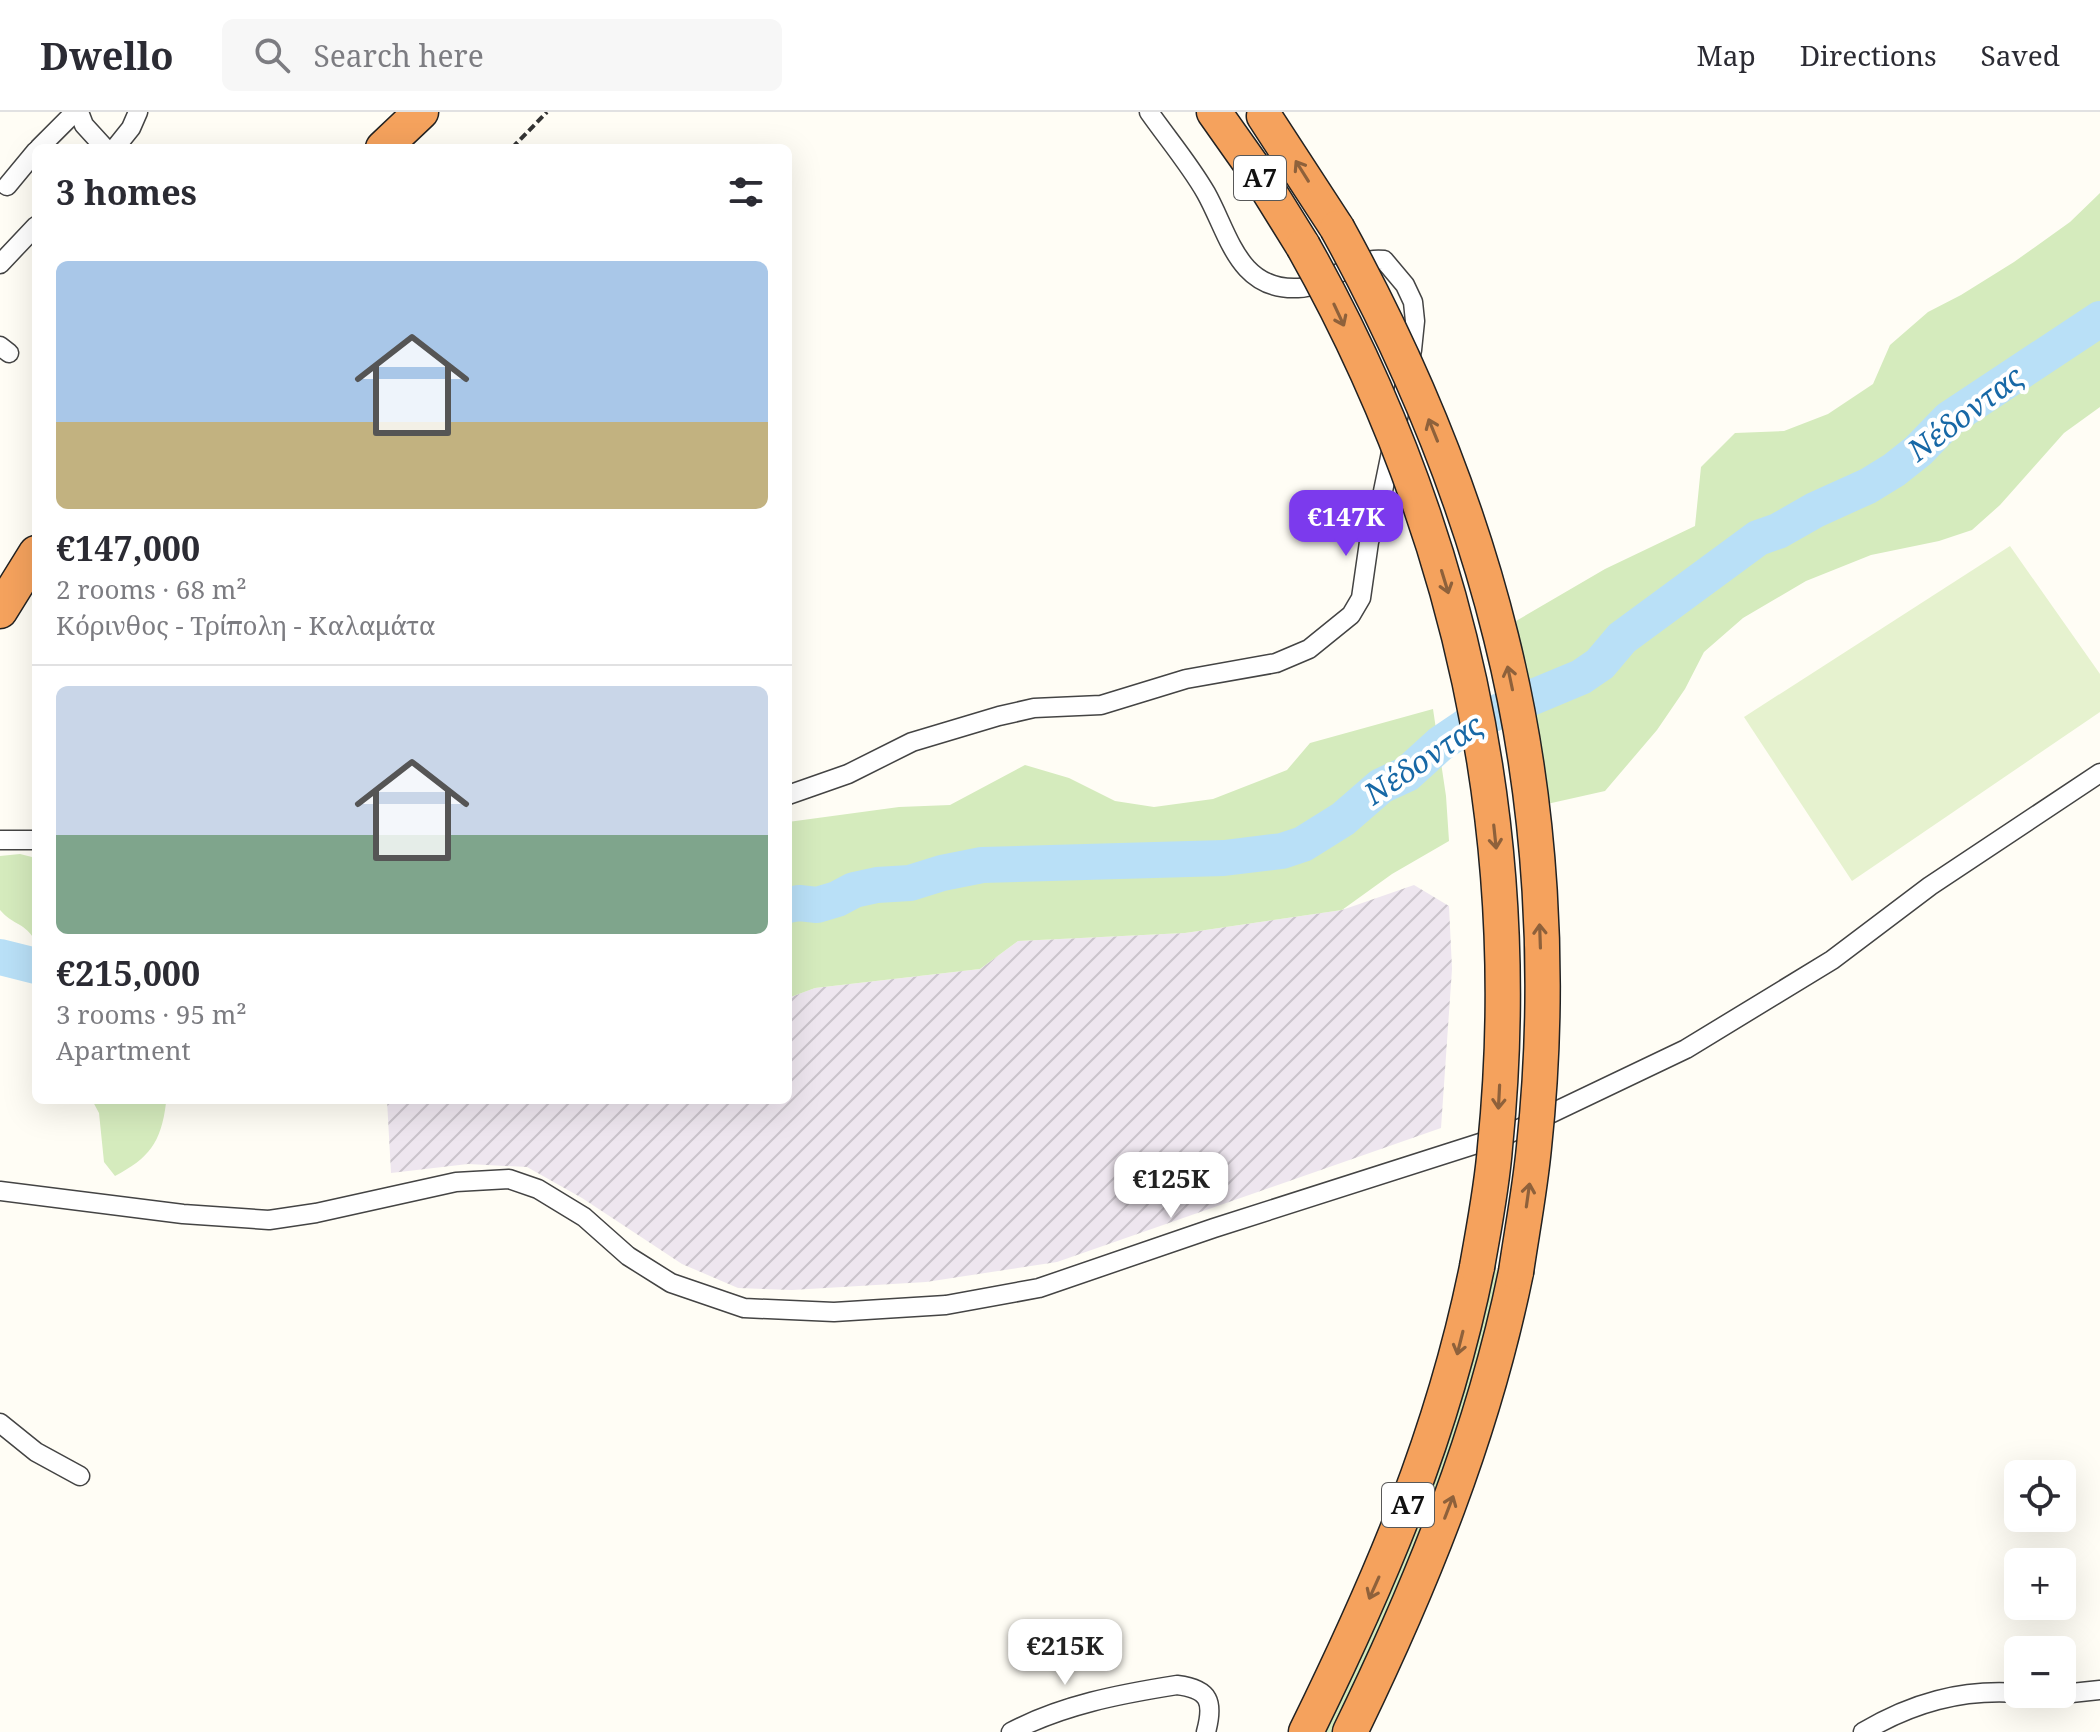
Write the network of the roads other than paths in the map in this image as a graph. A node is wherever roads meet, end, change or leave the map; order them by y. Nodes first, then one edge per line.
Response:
1 (77, 112) edge
2 (138, 112) edge
3 (400, 112) edge
4 (421, 112) edge
5 (1149, 112) edge
6 (1214, 112) edge
7 (1264, 116) dead end
8 (43, 144) edge
9 (101, 144) edge
10 (118, 144) edge
11 (372, 144) edge
12 (387, 144) edge
13 (32, 156) edge
14 (7, 186) dead end
15 (32, 230) edge
16 (0, 264) edge
17 (32, 559) edge
18 (0, 611) edge
19 (2100, 773) edge
20 (792, 794) edge
21 (0, 840) edge
22 (32, 840) edge
23 (0, 1191) edge
24 (0, 1423) edge
25 (80, 1476) dead end
26 (2100, 1690) edge
27 (2076, 1692) edge
28 (2004, 1693) edge
29 (1011, 1732) edge
30 (1206, 1732) edge
31 (1306, 1732) edge
32 (1350, 1732) edge
33 (1863, 1732) edge

1 - 8 street
1 - 9 street
2 - 10 street
3 - 11 highway
4 - 12 highway
5 - 20 street
6 -> 31 highway, Α7, bridge
32 -> 7 highway, Α7, bridge
13 - 14 street
15 - 16 street
17 - 18 highway
19 - 23 street
21 - 22 street
24 - 25 street
26 - 27 street
28 - 33 street
29 - 30 street

